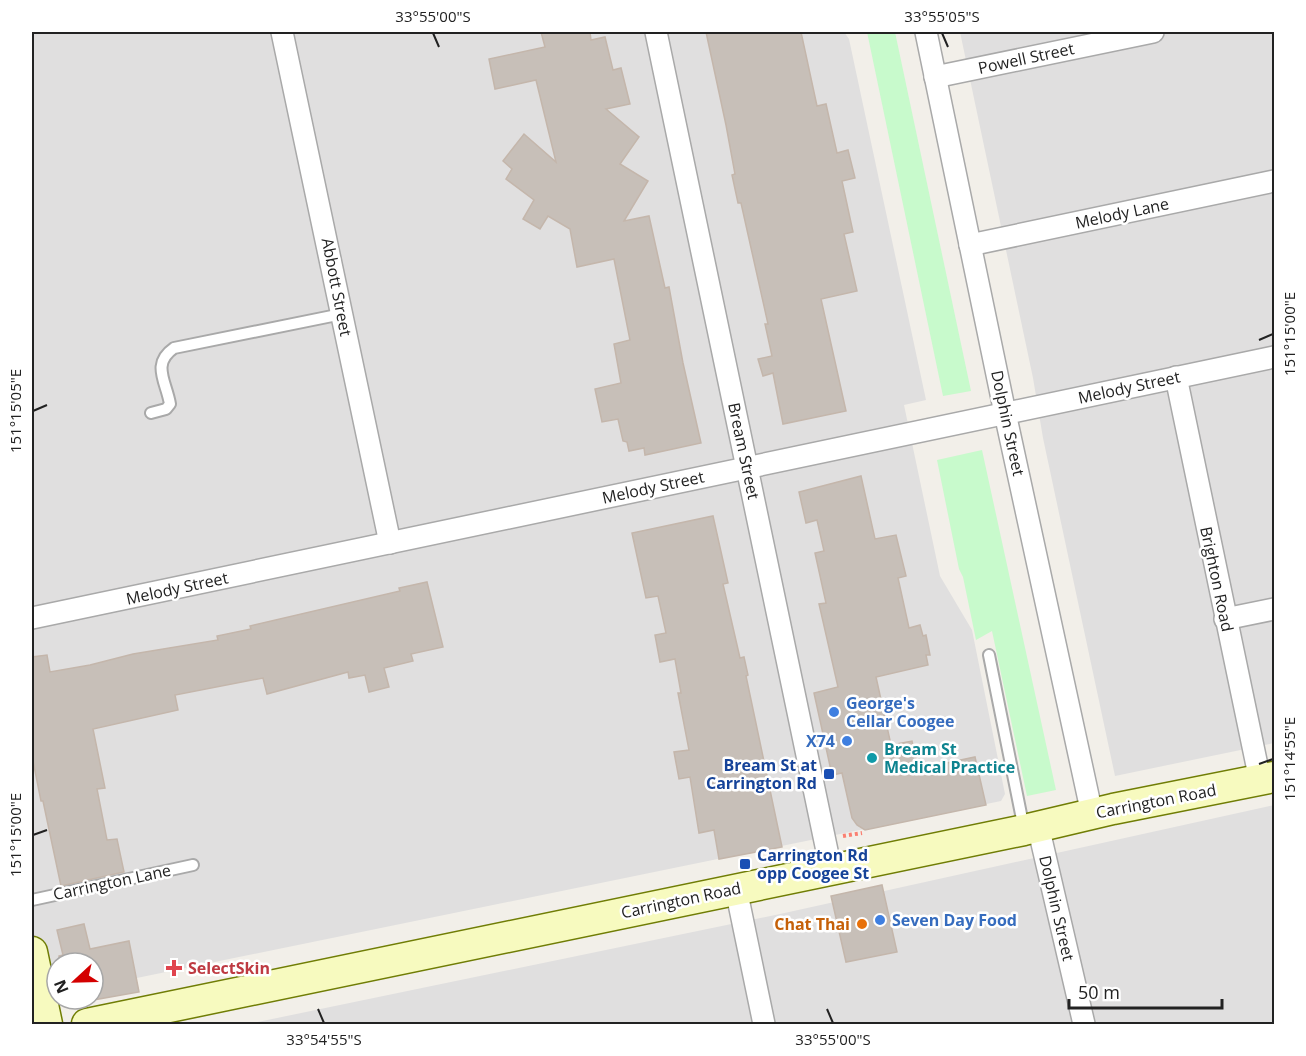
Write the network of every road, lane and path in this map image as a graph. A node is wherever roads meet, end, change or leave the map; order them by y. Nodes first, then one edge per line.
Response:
1 (282, 32) edge
2 (656, 32) edge
3 (926, 32) edge
4 (1153, 32) edge
5 (935, 77) junction
6 (1275, 181) edge
7 (970, 245) junction
8 (342, 314) junction
9 (1275, 357) edge
10 (1176, 377) junction
11 (1005, 413) junction
12 (151, 414) dead end
13 (748, 468) junction
14 (390, 543) junction
15 (1275, 609) edge
16 (32, 618) edge
17 (1225, 619) junction
18 (989, 655) dead end
19 (1267, 779) edge
20 (1092, 814) junction
21 (1031, 828) junction
22 (862, 833) dead end
23 (843, 836) dead end
24 (193, 865) dead end
25 (831, 870) junction
26 (736, 889) junction
27 (32, 900) edge
28 (32, 952) edge
29 (47, 1024) edge
30 (87, 1024) edge
31 (764, 1024) edge
32 (1084, 1024) edge

1 - 8 street, Abbott Street
2 - 13 street, Bream Street
3 - 5 street, Dolphin Street
4 - 5 street, Powell Street
5 - 7 street, Dolphin Street
6 - 7 street, Melody Lane
7 - 11 street, Dolphin Street
8 - 12 lane
8 - 14 street, Abbott Street
9 - 10 street, Melody Street
10 - 11 street, Melody Street
10 - 17 street, Brighton Road
11 - 13 street, Melody Street
11 - 20 street, Dolphin Street
13 - 14 street, Melody Street
13 - 25 street, Bream Street
14 - 16 street, Melody Street
15 - 17 street
17 - 19 street, Brighton Road
18 - 21 lane
19 - 20 main road, Carrington Road
20 - 21 main road, Carrington Road
21 - 25 main road, Carrington Road
21 - 32 street, Dolphin Street
22 - 23 path
24 - 27 lane, Carrington Lane
25 - 26 main road, Carrington Road
26 - 30 main road, Carrington Road
26 - 31 street
28 - 29 main road

